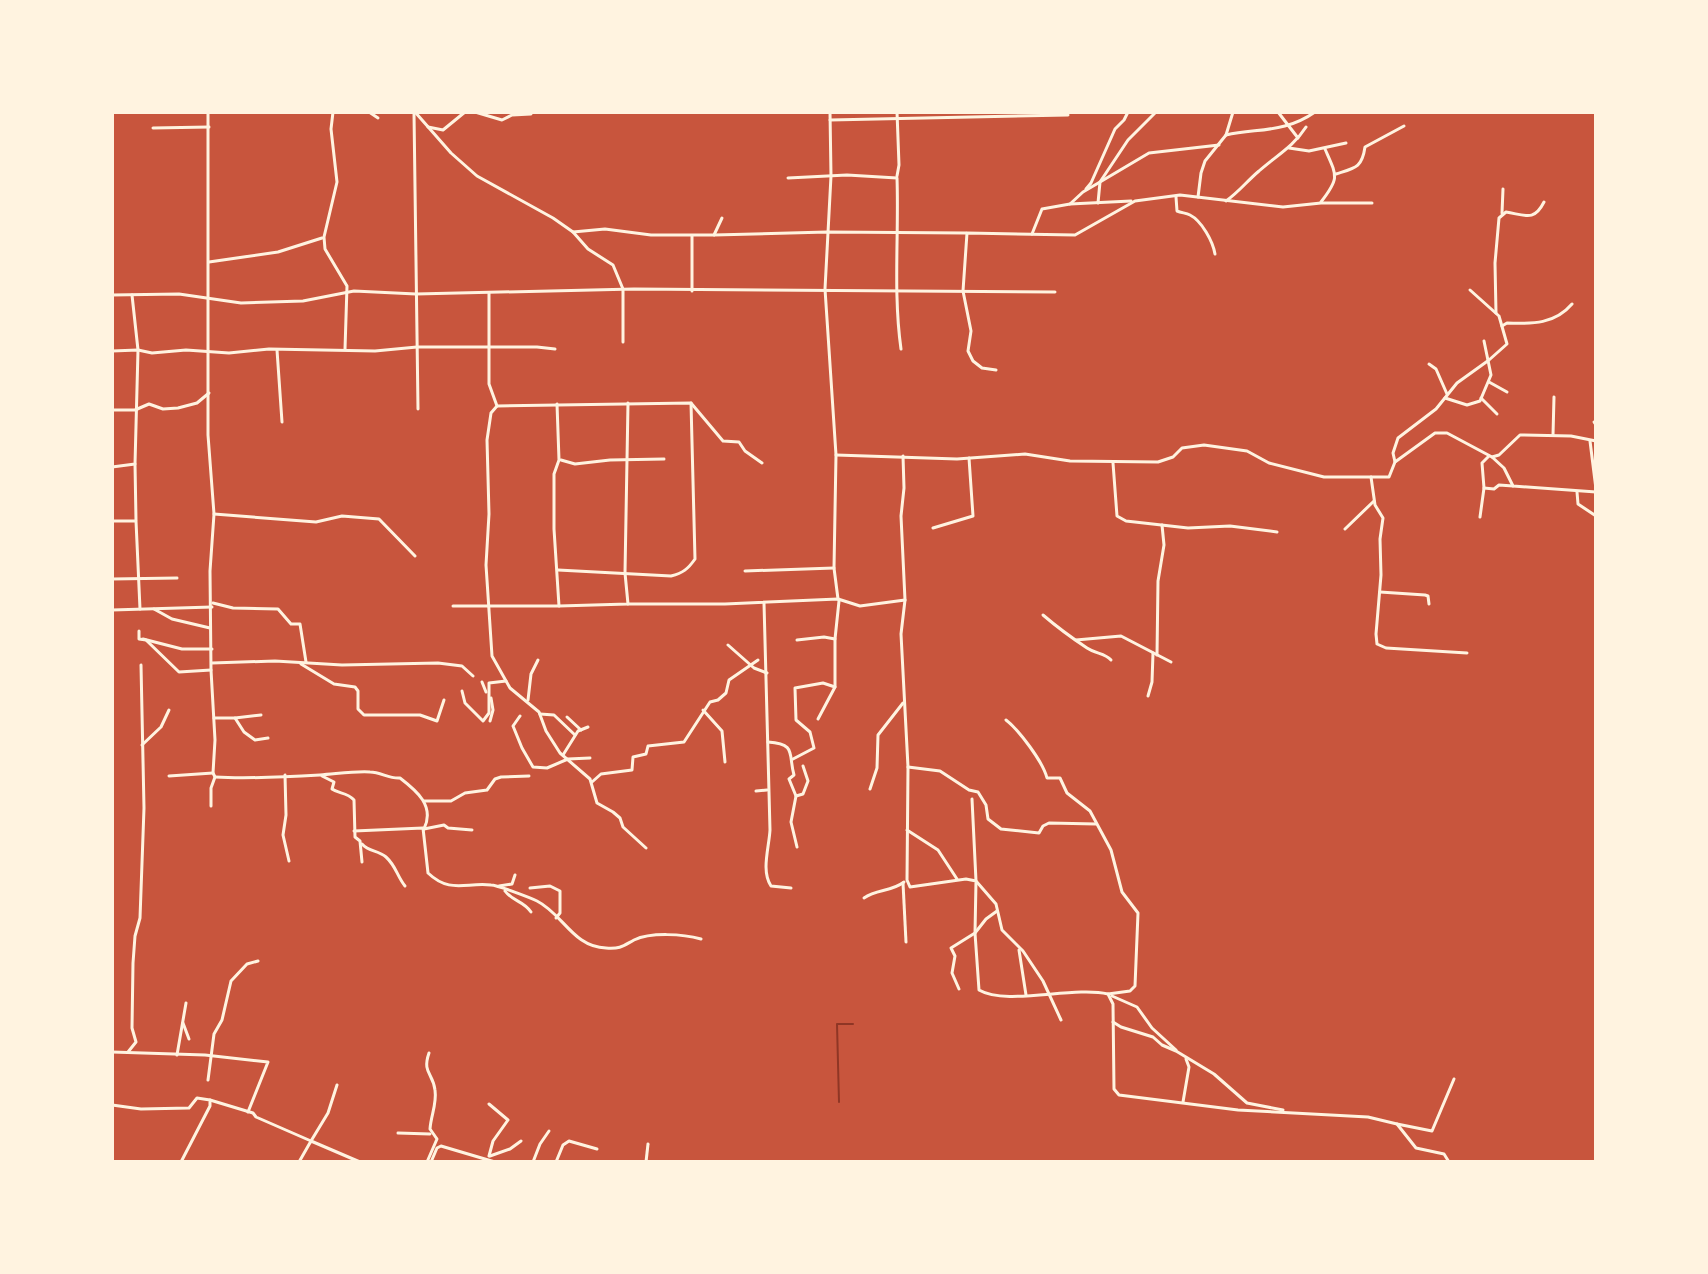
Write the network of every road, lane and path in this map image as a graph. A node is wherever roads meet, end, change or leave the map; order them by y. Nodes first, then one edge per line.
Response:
1 (208, 112) edge
2 (333, 112) edge
3 (369, 112) edge
4 (415, 112) edge
5 (465, 112) edge
6 (475, 112) edge
7 (830, 112) edge
8 (897, 112) edge
9 (1128, 112) edge
10 (1156, 112) edge
11 (1233, 112) edge
12 (1278, 112) edge
13 (1315, 112) edge
14 (1031, 113) edge
15 (531, 114) edge
16 (1068, 115) dead end
17 (378, 118) dead end
18 (898, 119) junction
19 (830, 120) junction
20 (1290, 125) junction
21 (1404, 126) dead end
22 (209, 127) junction
23 (428, 127) junction
24 (1306, 127) dead end
25 (153, 128) dead end
26 (1226, 135) junction
27 (1298, 138) junction
28 (1346, 143) dead end
29 (1219, 145) junction
30 (1289, 148) junction
31 (1325, 149) junction
32 (1336, 174) junction
33 (831, 176) junction
34 (788, 178) dead end
35 (897, 178) junction
36 (1100, 182) junction
37 (1503, 189) dead end
38 (1083, 192) junction
39 (1176, 197) junction
40 (1198, 197) junction
41 (1135, 201) junction
42 (1226, 201) junction
43 (1544, 202) dead end
44 (1098, 203) junction
45 (1321, 203) junction
46 (1372, 203) dead end
47 (1070, 204) junction
48 (1502, 213) junction
49 (722, 218) dead end
50 (573, 232) junction
51 (827, 232) junction
52 (898, 232) junction
53 (967, 233) junction
54 (1032, 234) junction
55 (714, 235) junction
56 (692, 236) junction
57 (324, 237) junction
58 (1215, 254) dead end
59 (209, 262) junction
60 (623, 289) junction
61 (825, 289) junction
62 (896, 290) junction
63 (1470, 290) dead end
64 (692, 291) junction
65 (963, 291) junction
66 (348, 292) junction
67 (1055, 292) dead end
68 (489, 293) junction
69 (416, 294) junction
70 (112, 295) edge
71 (132, 295) junction
72 (210, 297) junction
73 (1572, 304) dead end
74 (1496, 313) junction
75 (1502, 326) junction
76 (1484, 341) dead end
77 (623, 342) dead end
78 (417, 347) junction
79 (490, 348) junction
80 (277, 349) junction
81 (345, 349) junction
82 (555, 349) dead end
83 (901, 349) dead end
84 (138, 350) junction
85 (112, 351) edge
86 (209, 352) junction
87 (1489, 360) junction
88 (1429, 364) dead end
89 (996, 370) dead end
90 (1489, 382) junction
91 (1507, 392) dead end
92 (209, 393) junction
93 (1446, 396) junction
94 (1554, 397) dead end
95 (1481, 398) junction
96 (628, 403) junction
97 (691, 403) junction
98 (557, 404) junction
99 (497, 406) junction
100 (418, 409) dead end
101 (112, 410) edge
102 (135, 410) junction
103 (1497, 414) dead end
104 (282, 422) dead end
105 (1553, 435) junction
106 (1590, 441) junction
107 (1596, 443) edge
108 (836, 455) junction
109 (903, 456) junction
110 (1490, 457) junction
111 (969, 458) junction
112 (664, 459) dead end
113 (559, 460) junction
114 (628, 461) junction
115 (1395, 462) junction
116 (762, 463) dead end
117 (1113, 463) junction
118 (135, 464) junction
119 (112, 467) edge
120 (1371, 477) junction
121 (1513, 486) junction
122 (1484, 488) junction
123 (1596, 491) edge
124 (1577, 492) junction
125 (1374, 501) junction
126 (214, 514) junction
127 (1596, 516) edge
128 (1480, 517) dead end
129 (112, 521) edge
130 (136, 521) junction
131 (1162, 525) junction
132 (933, 528) dead end
133 (1345, 529) dead end
134 (1277, 532) dead end
135 (415, 556) dead end
136 (834, 568) junction
137 (558, 570) junction
138 (745, 571) dead end
139 (625, 573) junction
140 (138, 577) junction
141 (177, 578) dead end
142 (112, 579) edge
143 (1380, 592) junction
144 (838, 600) junction
145 (905, 600) junction
146 (764, 603) junction
147 (212, 604) junction
148 (628, 604) junction
149 (1429, 604) dead end
150 (453, 606) dead end
151 (559, 606) junction
152 (490, 607) junction
153 (140, 609) junction
154 (154, 609) junction
155 (112, 610) edge
156 (1043, 615) dead end
157 (212, 629) junction
158 (139, 631) dead end
159 (139, 639) junction
160 (835, 639) junction
161 (797, 640) dead end
162 (1076, 640) junction
163 (728, 645) dead end
164 (212, 649) junction
165 (1467, 653) dead end
166 (1155, 654) junction
167 (538, 660) dead end
168 (758, 660) dead end
169 (1111, 660) dead end
170 (306, 662) junction
171 (1171, 662) dead end
172 (212, 663) junction
173 (298, 663) junction
174 (751, 664) junction
175 (141, 665) dead end
176 (211, 670) junction
177 (767, 673) junction
178 (473, 676) dead end
179 (506, 681) junction
180 (482, 682) dead end
181 (835, 687) junction
182 (462, 691) dead end
183 (1148, 696) dead end
184 (490, 697) junction
185 (444, 700) dead end
186 (528, 700) junction
187 (904, 702) junction
188 (169, 710) dead end
189 (703, 710) junction
190 (540, 714) junction
191 (261, 715) dead end
192 (520, 716) dead end
193 (567, 717) dead end
194 (214, 718) junction
195 (235, 718) junction
196 (818, 719) dead end
197 (1006, 720) dead end
198 (490, 721) dead end
199 (588, 727) dead end
200 (581, 730) junction
201 (575, 735) junction
202 (268, 738) dead end
203 (767, 741) junction
204 (142, 745) junction
205 (563, 755) junction
206 (590, 758) dead end
207 (568, 759) junction
208 (793, 759) junction
209 (725, 762) dead end
210 (803, 766) dead end
211 (908, 767) junction
212 (214, 775) junction
213 (285, 775) junction
214 (321, 775) junction
215 (169, 776) dead end
216 (529, 776) dead end
217 (592, 782) junction
218 (870, 789) dead end
219 (767, 790) junction
220 (756, 791) dead end
221 (796, 796) junction
222 (972, 799) dead end
223 (424, 801) junction
224 (211, 806) dead end
225 (1096, 824) junction
226 (424, 829) junction
227 (472, 830) dead end
228 (907, 830) junction
229 (354, 831) junction
230 (360, 841) junction
231 (797, 847) dead end
232 (646, 848) dead end
233 (289, 861) dead end
234 (362, 862) dead end
235 (515, 875) dead end
236 (957, 881) junction
237 (976, 881) junction
238 (905, 882) junction
239 (405, 886) dead end
240 (496, 886) junction
241 (530, 888) dead end
242 (791, 888) dead end
243 (505, 891) junction
244 (864, 898) dead end
245 (997, 911) junction
246 (531, 912) dead end
247 (556, 918) junction
248 (975, 933) junction
249 (701, 939) dead end
250 (906, 942) dead end
251 (1019, 946) junction
252 (258, 961) dead end
253 (959, 989) dead end
254 (1048, 993) junction
255 (1108, 994) junction
256 (1026, 995) junction
257 (186, 1003) dead end
258 (1061, 1020) dead end
259 (1113, 1022) junction
260 (183, 1023) junction
261 (189, 1039) dead end
262 (1176, 1051) junction
263 (112, 1052) edge
264 (128, 1052) junction
265 (429, 1053) dead end
266 (177, 1055) junction
267 (210, 1056) junction
268 (1184, 1056) junction
269 (1454, 1079) dead end
270 (208, 1080) dead end
271 (337, 1085) dead end
272 (210, 1100) junction
273 (1183, 1102) junction
274 (489, 1104) dead end
275 (112, 1105) edge
276 (248, 1112) junction
277 (1293, 1112) junction
278 (1397, 1124) junction
279 (549, 1131) dead end
280 (398, 1133) dead end
281 (431, 1134) junction
282 (311, 1141) junction
283 (521, 1141) dead end
284 (648, 1144) dead end
285 (597, 1149) dead end
286 (474, 1156) junction
287 (488, 1158) junction
288 (181, 1162) edge
289 (299, 1162) edge
290 (360, 1162) edge
291 (429, 1162) edge
292 (476, 1162) edge
293 (495, 1162) edge
294 (533, 1162) edge
295 (556, 1162) edge
296 (646, 1162) edge
297 (1449, 1162) edge

1 - 22 street
2 - 57 street
3 - 17 street
4 - 23 street
4 - 69 street
5 - 23 street
6 - 15 street
7 - 19 street
8 - 18 street
9 - 38 street
10 - 36 street
11 - 26 street
12 - 20 street
13 - 20 street
14 - 16 street
14 - 18 street
18 - 19 street
18 - 35 street
19 - 33 street
20 - 26 street
20 - 27 street
21 - 32 street
22 - 25 street
22 - 59 street
23 - 50 street
24 - 27 street
26 - 29 street
27 - 30 street
28 - 31 street
29 - 36 street
29 - 40 street
30 - 31 street
30 - 42 street
31 - 32 street
32 - 45 street
33 - 34 street
33 - 35 street
33 - 51 street
35 - 52 street
36 - 38 street
36 - 44 street
37 - 48 street
38 - 47 street
39 - 40 street
39 - 41 street
39 - 58 street
40 - 42 street
41 - 44 street
41 - 54 street
42 - 45 street
43 - 48 street
44 - 47 street
45 - 46 street
47 - 54 street
48 - 74 street
49 - 55 street
50 - 56 street
50 - 60 street
51 - 52 street
51 - 55 street
51 - 61 street
52 - 53 street
52 - 62 street
53 - 54 street
53 - 65 street
55 - 56 street
56 - 64 street
57 - 59 street
57 - 66 street
59 - 72 street
60 - 64 street
60 - 68 street
60 - 77 street
61 - 62 street
61 - 64 street
61 - 108 street
62 - 65 street
62 - 83 street
63 - 74 street
65 - 67 street
65 - 89 street
66 - 69 street
66 - 72 street
66 - 81 street
68 - 69 street
68 - 79 street
69 - 78 street
70 - 71 street
71 - 72 street
71 - 84 street
72 - 86 street
73 - 75 street
74 - 75 street
75 - 87 street
76 - 87 street
78 - 79 street
78 - 81 street
78 - 100 street
79 - 82 street
79 - 99 street
80 - 81 street
80 - 86 street
80 - 104 street
84 - 85 street
84 - 86 street
84 - 102 street
86 - 92 street
87 - 90 street
87 - 93 street
88 - 93 street
90 - 91 street
90 - 95 street
92 - 102 street
92 - 126 street
93 - 95 street
93 - 115 street
94 - 105 street
95 - 103 street
96 - 97 street
96 - 98 street
96 - 114 street
97 - 116 street
97 - 139 street
98 - 99 street
98 - 113 street
99 - 152 street
101 - 102 street
102 - 118 street
105 - 106 street
105 - 110 street
106 - 107 street
106 - 123 street
108 - 109 street
108 - 136 street
109 - 111 street
109 - 145 street
110 - 115 street
110 - 121 street
110 - 122 street
111 - 117 street
111 - 132 street
112 - 114 street
113 - 114 street
113 - 137 street
114 - 139 street
115 - 120 street
117 - 120 street
117 - 131 street
118 - 119 street
118 - 130 street
120 - 125 street
121 - 122 street
121 - 124 street
122 - 128 street
123 - 124 street
124 - 127 street
125 - 133 street
125 - 143 street
126 - 135 street
126 - 147 street
129 - 130 street
130 - 140 street
131 - 134 street
131 - 166 street
136 - 138 street
136 - 144 street
137 - 139 street
137 - 151 street
139 - 148 street
140 - 141 street
140 - 142 street
140 - 153 street
143 - 149 street
143 - 165 street
144 - 145 street
144 - 146 street
144 - 160 street
145 - 187 street
146 - 148 street
146 - 177 street
147 - 154 street
147 - 157 street
147 - 170 street
148 - 151 street
150 - 152 street
151 - 152 street
152 - 179 street
153 - 154 street
153 - 155 street
154 - 157 street
156 - 162 street
157 - 164 street
158 - 159 street
159 - 164 street
159 - 176 street
160 - 161 street
160 - 181 street
162 - 166 street
162 - 169 street
163 - 174 street
164 - 172 street
166 - 171 street
166 - 183 street
167 - 186 street
168 - 174 street
170 - 173 street
170 - 178 street
172 - 173 street
172 - 176 street
173 - 185 street
174 - 177 street
174 - 189 street
175 - 204 street
176 - 194 street
177 - 203 street
179 - 184 street
179 - 186 street
180 - 184 street
181 - 196 street
181 - 208 street
182 - 184 street
184 - 198 street
186 - 190 street
187 - 211 street
187 - 218 street
188 - 204 street
189 - 209 street
189 - 217 street
190 - 201 street
190 - 205 street
191 - 195 street
192 - 207 street
193 - 200 street
194 - 195 street
194 - 212 street
195 - 202 street
197 - 225 street
199 - 200 street
200 - 201 street
201 - 205 street
203 - 208 street
203 - 219 street
204 - 264 street
205 - 207 street
206 - 207 street
207 - 217 street
208 - 221 street
210 - 221 street
211 - 225 street
211 - 228 street
212 - 213 street
212 - 215 street
212 - 224 street
213 - 214 street
213 - 233 street
214 - 223 street
214 - 229 street
216 - 223 street
217 - 232 street
219 - 220 street
219 - 242 street
221 - 231 street
222 - 237 street
223 - 226 street
225 - 255 street
226 - 227 street
226 - 229 street
226 - 240 street
228 - 236 street
228 - 238 street
229 - 230 street
230 - 234 street
230 - 239 street
235 - 240 street
236 - 237 street
236 - 238 street
237 - 245 street
237 - 248 street
238 - 244 street
238 - 250 street
240 - 243 street
241 - 247 street
243 - 246 street
243 - 247 street
245 - 248 street
245 - 251 street
247 - 249 street
248 - 253 street
248 - 256 street
251 - 254 street
251 - 256 street
252 - 267 street
254 - 255 street
254 - 256 street
254 - 258 street
255 - 259 street
255 - 262 street
257 - 260 street
259 - 262 street
259 - 273 street
260 - 261 street
260 - 266 street
262 - 268 street
263 - 264 street
264 - 266 street
265 - 281 street
266 - 267 street
267 - 270 street
267 - 276 street
268 - 273 street
268 - 277 street
269 - 278 street
271 - 282 street
272 - 275 street
272 - 276 street
272 - 288 street
273 - 277 street
274 - 287 street
276 - 282 street
277 - 278 street
278 - 297 street
279 - 294 street
280 - 281 street
281 - 291 street
282 - 289 street
282 - 290 street
283 - 287 street
284 - 296 street
285 - 295 street
286 - 287 street
286 - 291 street
286 - 292 street
287 - 293 street

